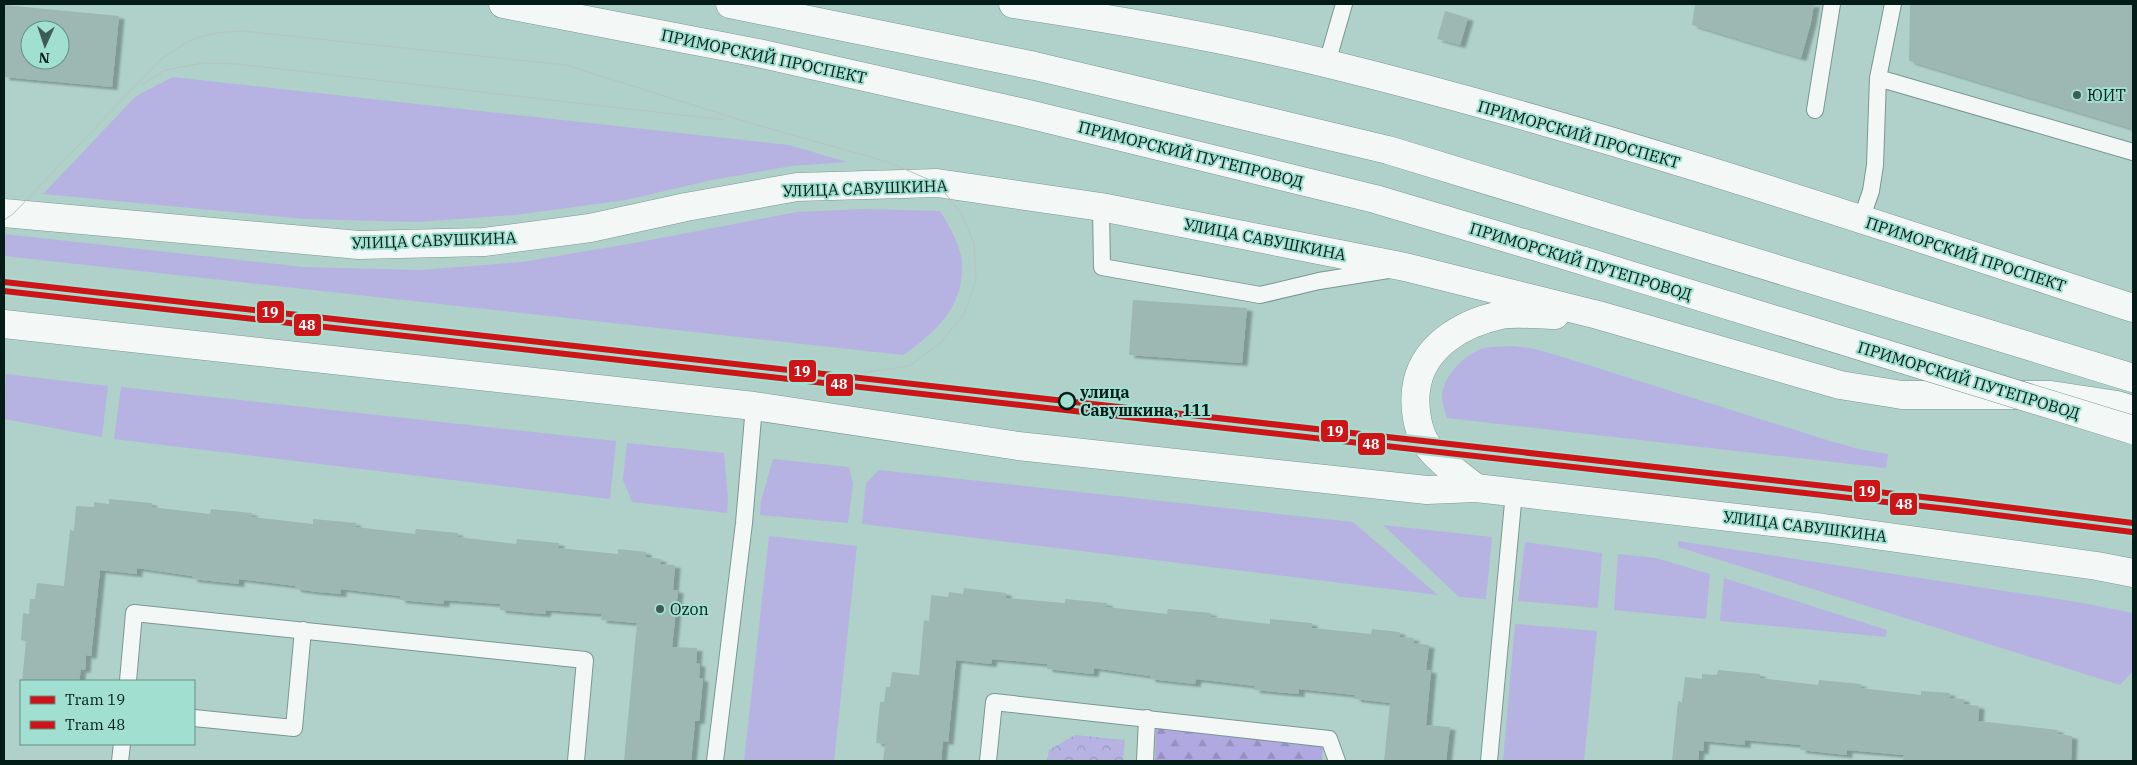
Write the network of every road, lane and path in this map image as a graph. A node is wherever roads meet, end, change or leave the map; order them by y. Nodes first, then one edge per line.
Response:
1 (503, 4) edge
2 (730, 4) edge
3 (1014, 4) edge
4 (1344, 4) edge
5 (1832, 4) edge
6 (1893, 4) edge
7 (1327, 63) junction
8 (1878, 78) junction
9 (1815, 110) dead end
10 (1024, 113) joint
11 (2133, 152) edge
12 (1101, 207) junction
13 (4, 213) edge
14 (1861, 220) junction
15 (1405, 267) junction
16 (2133, 308) edge
17 (1598, 316) junction
18 (4, 324) edge
19 (2133, 378) edge
20 (754, 406) junction
21 (2133, 410) edge
22 (2133, 430) edge
23 (1476, 488) junction
24 (1514, 492) junction
25 (2133, 573) edge
26 (303, 630) junction
27 (128, 680) edge
28 (195, 718) edge
29 (1147, 718) junction
30 (122, 745) edge
31 (120, 761) edge
32 (576, 761) edge
33 (715, 761) edge
34 (988, 761) edge
35 (1145, 761) edge
36 (1337, 761) edge
37 (1489, 761) edge

1 - 10 main road, ПРИМОРСКИЙ ПРОСПЕКТ
2 - 19 main road
3 - 7 main road, ПРИМОРСКИЙ ПРОСПЕКТ
4 - 7 lane
5 - 9 lane
6 - 8 lane
7 - 14 main road, ПРИМОРСКИЙ ПРОСПЕКТ
8 - 11 lane
8 - 14 lane
10 - 22 main road, ПРИМОРСКИЙ ПУТЕПРОВОД, bridge
12 - 13 main road, УЛИЦА САВУШКИНА
12 - 15 main road, УЛИЦА САВУШКИНА
12 - 15 lane
14 - 16 main road, ПРИМОРСКИЙ ПРОСПЕКТ
15 - 17 main road, УЛИЦА САВУШКИНА
17 - 21 main road, УЛИЦА САВУШКИНА
17 - 23 main road, УЛИЦА САВУШКИНА
18 - 20 main road, УЛИЦА САВУШКИНА
20 - 23 main road, УЛИЦА САВУШКИНА
20 - 33 lane
23 - 24 main road, УЛИЦА САВУШКИНА
24 - 25 main road, УЛИЦА САВУШКИНА
24 - 37 lane
26 - 27 lane
26 - 28 lane
26 - 32 lane
29 - 34 lane
29 - 35 lane
29 - 36 lane
30 - 31 lane

